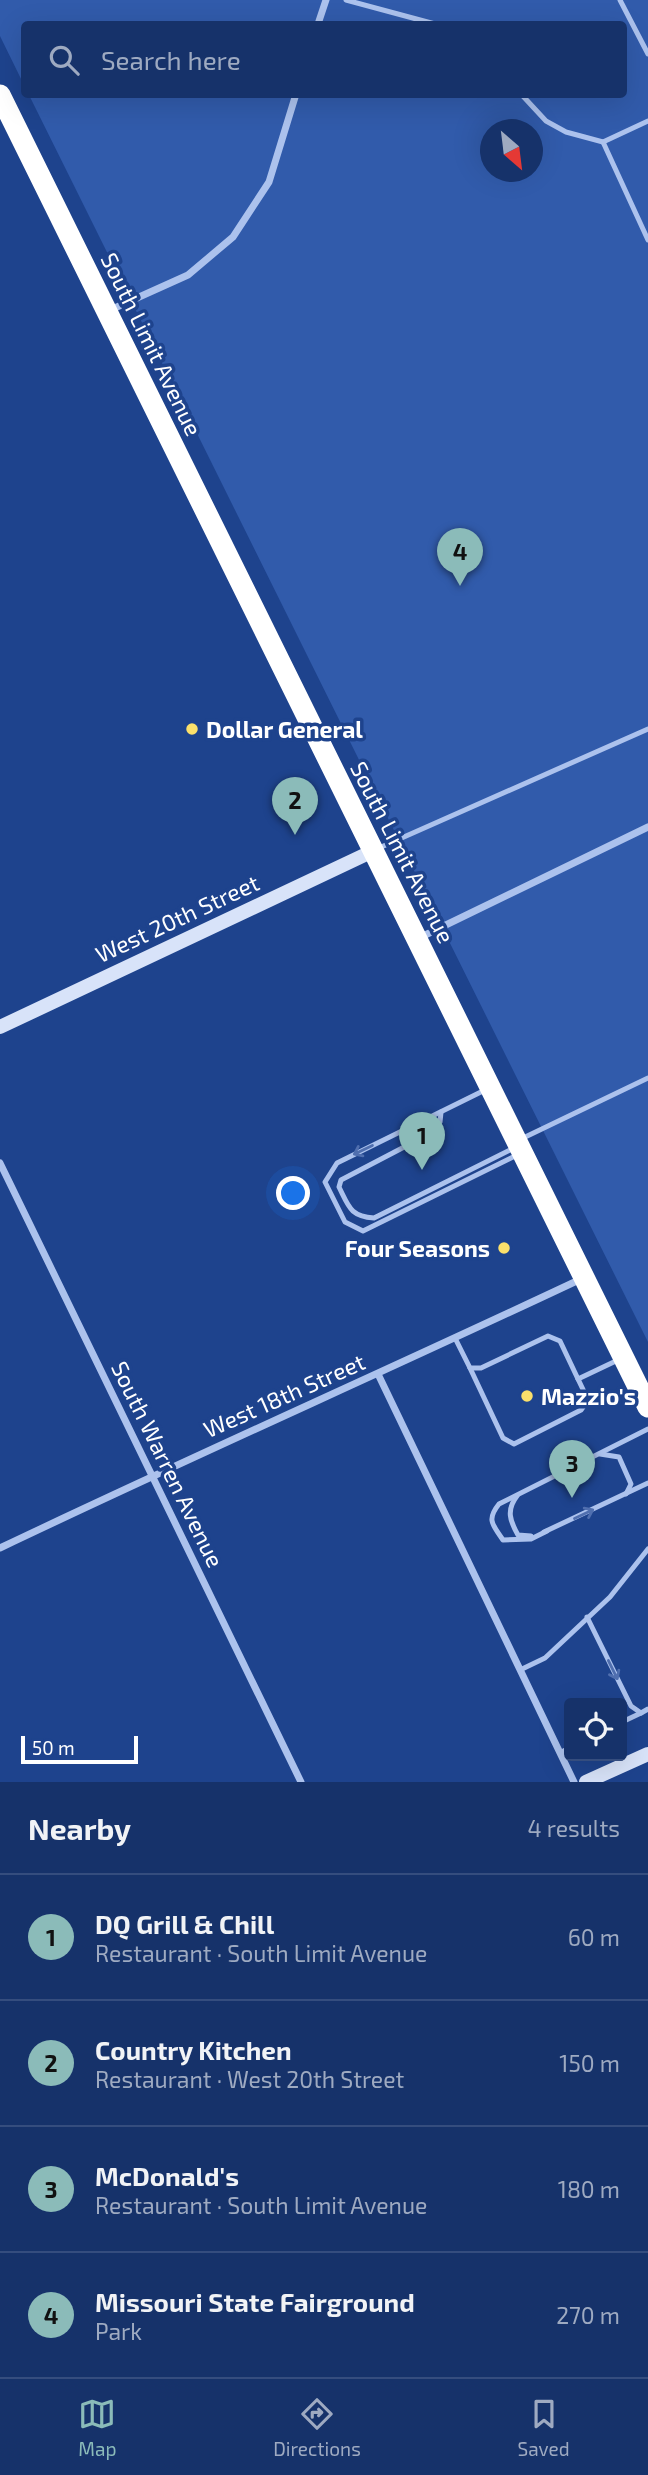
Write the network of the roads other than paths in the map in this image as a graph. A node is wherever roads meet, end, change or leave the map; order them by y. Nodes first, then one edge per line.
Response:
1 (326, 0) edge
2 (346, 0) edge
3 (620, 0) edge
4 (319, 21) edge
5 (424, 21) edge
6 (648, 54) edge
7 (0, 95) edge
8 (295, 98) edge
9 (525, 98) edge
10 (648, 121) edge
11 (603, 142) junction
12 (648, 240) edge
13 (106, 312) junction
14 (648, 729) edge
15 (648, 827) edge
16 (373, 851) junction
17 (417, 939) junction
18 (0, 1027) edge
19 (648, 1078) edge
20 (491, 1087) junction
21 (441, 1112) junction
22 (520, 1146) junction
23 (0, 1163) edge
24 (584, 1278) junction
25 (455, 1338) junction
26 (624, 1357) junction
27 (470, 1368) junction
28 (378, 1374) junction
29 (578, 1379) junction
30 (648, 1407) edge
31 (648, 1429) edge
32 (598, 1454) junction
33 (153, 1475) junction
34 (648, 1483) edge
35 (520, 1494) junction
36 (626, 1494) junction
37 (547, 1531) junction
38 (0, 1548) edge
39 (648, 1549) edge
40 (587, 1617) junction
41 (520, 1670) junction
42 (648, 1709) edge
43 (641, 1713) junction
44 (627, 1720) edge
45 (564, 1751) edge
46 (560, 1753) junction
47 (648, 1754) edge
48 (301, 1782) edge
49 (574, 1782) edge
50 (586, 1782) edge

1 - 4 street
2 - 5 lane
3 - 6 lane
7 - 13 highway, South Limit Avenue
8 - 13 street
9 - 11 lane
10 - 11 lane
11 - 12 lane
13 - 16 highway, South Limit Avenue
14 - 16 lane
15 - 17 street
16 - 17 highway, South Limit Avenue
16 - 18 street, West 20th Street
17 - 20 highway, South Limit Avenue
19 - 22 lane
20 - 21 lane
20 - 22 highway, South Limit Avenue
21 - 22 lane
21 -> 22 lane
22 - 24 highway, South Limit Avenue
23 - 33 street, South Warren Avenue
24 - 25 street, West 18th Street
24 - 26 highway, South Limit Avenue
25 - 27 lane
25 - 28 street, West 18th Street
26 - 29 lane
26 - 30 highway, South Limit Avenue
27 - 29 lane
27 - 29 lane
28 - 33 street, West 18th Street
28 - 41 street
31 - 32 lane
32 - 35 lane
32 - 36 lane
33 - 38 street, West 18th Street
33 - 48 street, South Warren Avenue
34 - 36 lane
35 - 37 lane
35 - 37 lane
37 -> 36 lane
39 - 40 lane
40 - 41 lane
40 -> 43 lane
41 - 46 street
42 - 43 lane
43 - 44 lane
45 - 46 lane
46 - 49 street
47 - 50 street

